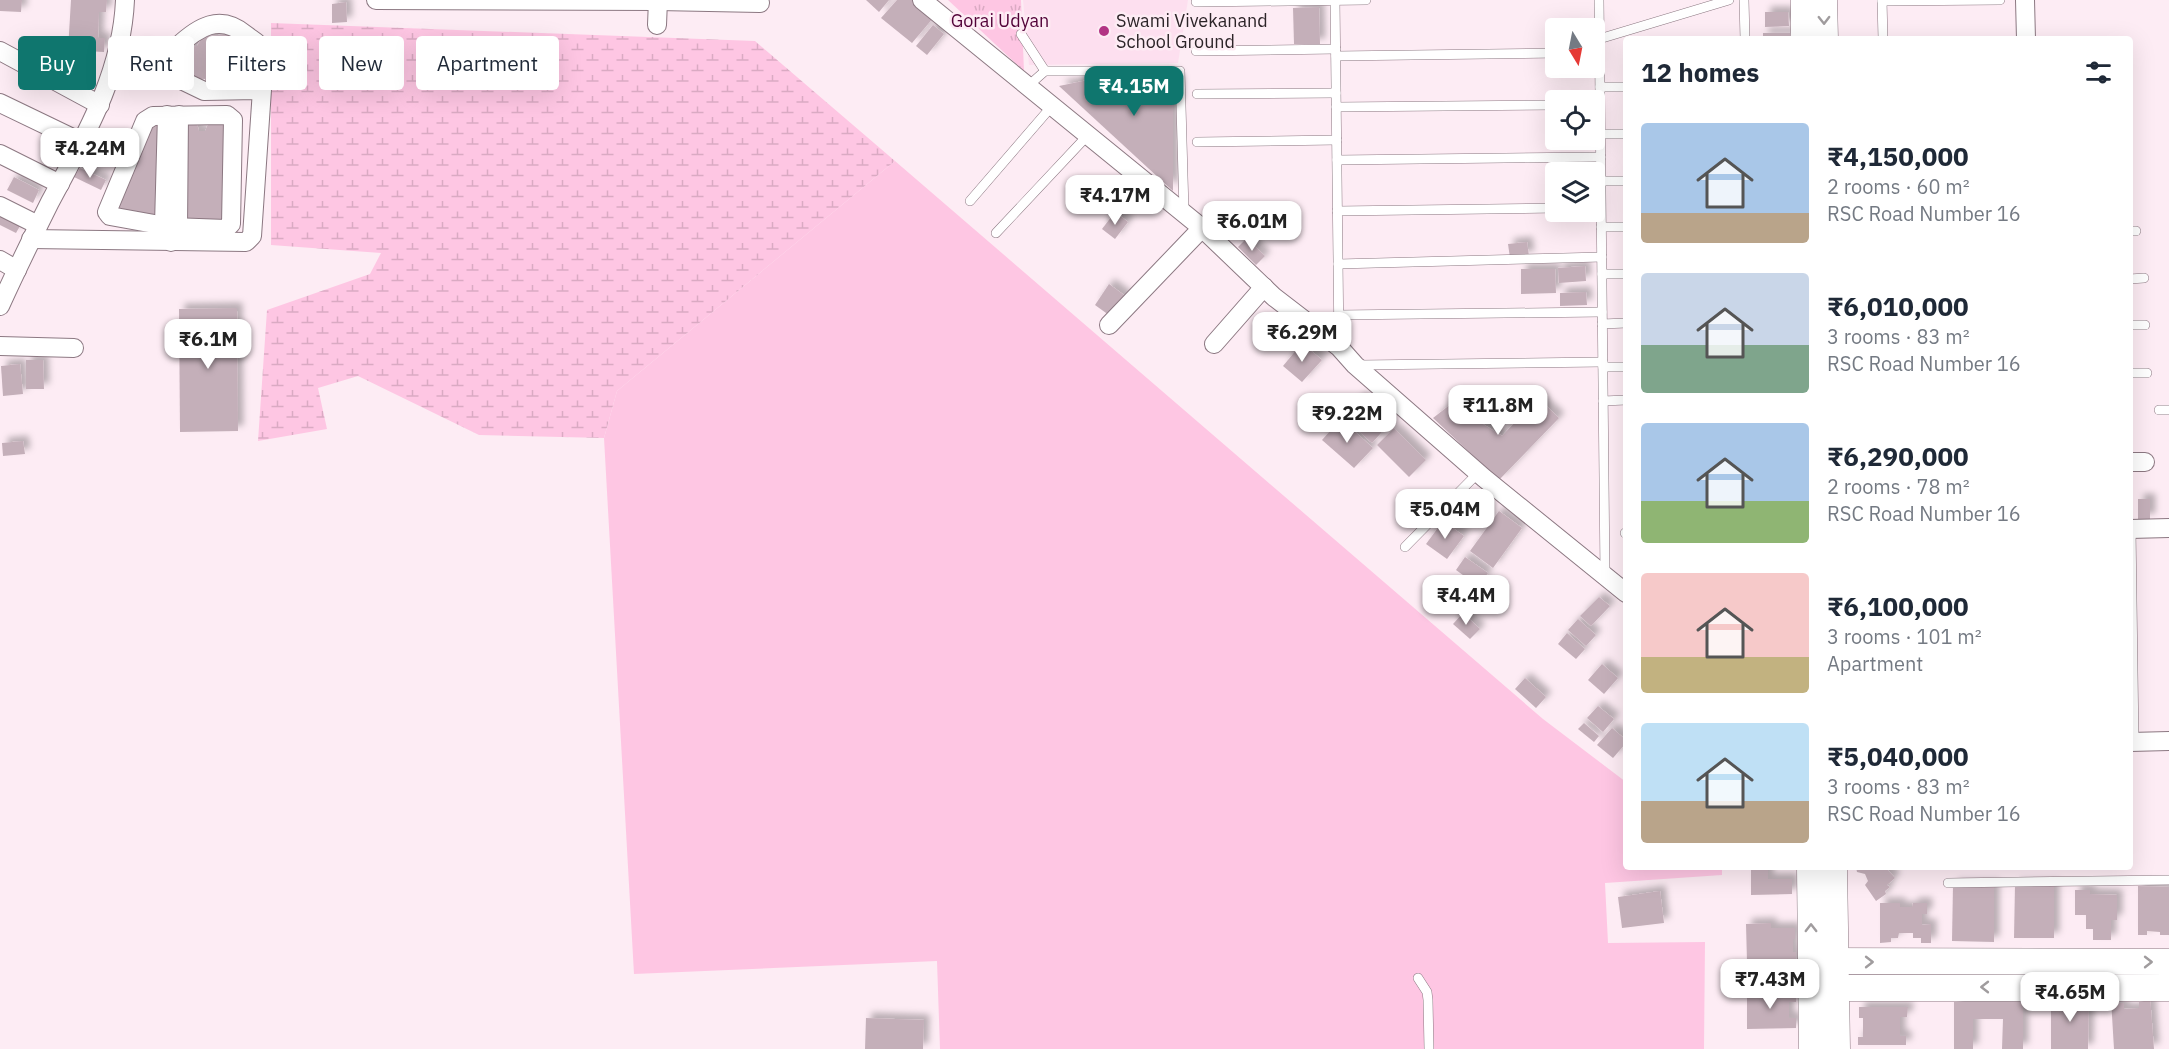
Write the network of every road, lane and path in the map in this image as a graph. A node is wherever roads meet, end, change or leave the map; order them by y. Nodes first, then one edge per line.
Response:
1 (125, 0) edge
2 (376, 0) edge
3 (658, 0) edge
4 (922, 0) edge
5 (1335, 0) edge
6 (1366, 0) edge
7 (1599, 0) edge
8 (1729, 0) edge
9 (1744, 0) edge
10 (1804, 0) edge
11 (1824, 0) edge
12 (2000, 0) edge
13 (2025, 0) edge
14 (1882, 1) edge
15 (1196, 2) dead end
16 (760, 3) dead end
17 (401, 6) edge
18 (1599, 18) edge
19 (657, 25) dead end
20 (1021, 34) dead end
21 (122, 36) edge
22 (189, 36) edge
23 (249, 36) edge
24 (1745, 36) edge
25 (1804, 36) edge
26 (1825, 36) edge
27 (1883, 36) edge
28 (2026, 36) edge
29 (1605, 37) edge
30 (0, 51) edge
31 (1196, 51) dead end
32 (1336, 52) junction
33 (1545, 53) edge
34 (1045, 71) junction
35 (1599, 78) edge
36 (108, 83) edge
37 (194, 86) edge
38 (1028, 86) junction
39 (1600, 87) junction
40 (1623, 87) edge
41 (260, 90) joint
42 (1599, 90) edge
43 (1336, 93) junction
44 (1197, 94) dead end
45 (0, 103) edge
46 (100, 105) junction
47 (1545, 105) edge
48 (1052, 106) junction
49 (1336, 107) junction
50 (173, 116) junction
51 (1605, 134) edge
52 (1623, 134) edge
53 (1088, 135) junction
54 (1337, 140) junction
55 (81, 142) junction
56 (1197, 142) dead end
57 (1601, 150) edge
58 (0, 154) edge
59 (1601, 157) junction
60 (1337, 160) junction
61 (1601, 162) edge
62 (1623, 181) edge
63 (1605, 182) edge
64 (60, 184) junction
65 (970, 201) dead end
66 (0, 206) edge
67 (1545, 208) edge
68 (1337, 211) junction
69 (1184, 214) junction
70 (1601, 222) edge
71 (1602, 227) junction
72 (1623, 227) edge
73 (1202, 228) junction
74 (171, 230) junction
75 (35, 232) junction
76 (996, 233) dead end
77 (1602, 257) junction
78 (0, 260) edge
79 (1338, 264) junction
80 (17, 270) junction
81 (1602, 274) junction
82 (1623, 274) edge
83 (2144, 278) dead end
84 (2133, 279) edge
85 (1264, 287) junction
86 (0, 306) edge
87 (1602, 312) junction
88 (1338, 315) junction
89 (1623, 323) edge
90 (1602, 324) junction
91 (2133, 325) edge
92 (2145, 325) dead end
93 (1109, 326) dead end
94 (1214, 344) dead end
95 (0, 346) edge
96 (1339, 347) junction
97 (74, 348) dead end
98 (1355, 365) junction
99 (1603, 365) junction
100 (1623, 367) edge
101 (2133, 373) edge
102 (2147, 373) dead end
103 (1623, 400) edge
104 (1603, 401) junction
105 (1478, 473) junction
106 (2169, 528) edge
107 (2133, 529) edge
108 (1405, 547) dead end
109 (1605, 575) junction
110 (1623, 590) edge
111 (2169, 741) edge
112 (2133, 742) edge
113 (1810, 870) edge
114 (1834, 870) edge
115 (2169, 880) edge
116 (1948, 883) dead end
117 (1811, 961) junction
118 (1837, 962) junction
119 (2169, 962) edge
120 (1418, 978) dead end
121 (1812, 988) junction
122 (1837, 988) junction
123 (2169, 988) edge
124 (1429, 1049) edge
125 (1812, 1049) edge
126 (1837, 1049) edge

1 - 21 street
2 - 17 street
3 - 16 street
3 - 17 street
3 - 19 street
4 - 38 street
5 - 6 lane
5 - 15 lane
5 - 32 lane
7 - 18 lane
8 - 29 lane
9 - 24 lane
10 - 25 street
11 -> 26 street
12 - 14 lane
13 - 28 street
14 - 27 lane
20 - 34 lane
22 - 23 street
30 - 46 street
31 - 32 lane
32 - 33 lane
32 - 43 lane
34 - 38 lane
34 - 69 lane
35 - 39 lane
36 - 46 street
37 - 41 street
38 - 48 street
39 - 40 lane
39 - 42 lane
41 - 74 street
43 - 44 lane
43 - 49 lane
45 - 55 street
46 - 55 street
47 - 49 lane
48 - 53 street
48 - 65 lane
49 - 54 lane
50 - 74 street
50 - 74 street
50 - 74 street
51 - 52 lane
53 - 69 street
53 - 76 lane
54 - 56 lane
54 - 60 lane
55 - 64 street
57 - 59 lane
58 - 64 street
59 - 60 lane
59 - 61 lane
60 - 68 lane
62 - 63 lane
64 - 75 street
66 - 75 street
67 - 68 lane
68 - 79 lane
69 - 73 street
70 - 71 lane
71 - 72 lane
71 - 77 lane
73 - 85 street
73 - 93 street
74 - 75 street
75 - 80 street
77 - 79 lane
77 - 81 lane
78 - 80 street
79 - 88 lane
80 - 86 street
81 - 82 lane
81 - 87 lane
83 - 84 lane
85 - 94 street
85 - 96 street
87 - 88 lane
87 - 90 lane
88 - 96 lane
89 - 90 lane
90 - 99 lane
91 - 92 lane
95 - 97 street
96 - 98 street
98 - 99 lane
98 - 105 street
99 - 100 lane
99 - 104 lane
101 - 102 lane
103 - 104 lane
104 - 109 lane
105 - 108 lane
105 - 109 street
106 - 107 street
109 - 110 street
111 - 112 street
117 -> 113 street
114 - 118 street
115 - 116 lane
117 - 118 street
117 - 121 street
118 -> 119 street
118 - 122 street
120 - 124 lane
121 - 122 street
121 - 125 street
123 -> 122 street
122 - 126 street

